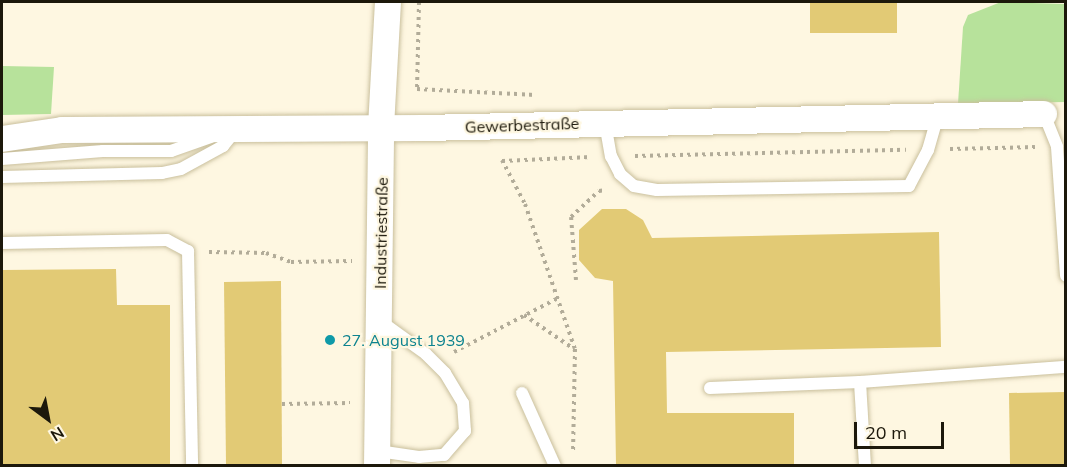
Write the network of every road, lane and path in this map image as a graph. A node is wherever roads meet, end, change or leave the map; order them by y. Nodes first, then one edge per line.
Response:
1 (388, 2) edge
2 (419, 2) edge
3 (1044, 114) joint
4 (938, 116) junction
5 (605, 122) junction
6 (546, 123) junction
7 (486, 126) junction
8 (381, 127) junction
9 (238, 128) junction
10 (2, 139) edge
11 (1057, 147) junction
12 (928, 150) junction
13 (611, 156) junction
14 (2, 159) edge
15 (502, 161) junction
16 (2, 177) edge
17 (634, 186) junction
18 (2, 243) edge
19 (188, 251) junction
20 (323, 263) dead end
21 (1065, 276) edge
22 (576, 280) dead end
23 (560, 297) junction
24 (524, 315) junction
25 (380, 321) junction
26 (574, 349) junction
27 (436, 363) junction
28 (1065, 367) edge
29 (861, 382) junction
30 (710, 387) dead end
31 (522, 393) dead end
32 (331, 403) dead end
33 (282, 404) dead end
34 (378, 458) edge
35 (573, 463) dead end
36 (192, 465) edge
37 (555, 465) edge
38 (865, 465) edge

1 - 8 street, Industriestraße
2 - 6 path
3 - 4 street, Gewerbestraße
3 - 11 lane
4 - 5 street, Gewerbestraße
4 - 12 lane
5 - 6 street, Gewerbestraße
5 - 13 lane
6 - 7 street, Gewerbestraße
7 - 8 street, Gewerbestraße
7 - 15 path
8 - 9 street, Gewerbestraße
8 - 25 street, Industriestraße
9 - 10 street, Gewerbestraße
9 - 14 lane
9 - 16 lane
11 - 12 path
11 - 21 lane
12 - 13 path
12 - 17 lane
13 - 15 path
13 - 17 lane
15 - 23 path
17 - 22 path
18 - 19 lane
19 - 20 path
19 - 36 lane
23 - 24 path
23 - 26 path
24 - 26 path
24 - 27 path
25 - 27 lane
25 - 34 street, Industriestraße
26 - 35 path
27 - 34 lane
28 - 29 lane
29 - 30 lane
29 - 38 lane
31 - 37 lane
32 - 33 path

